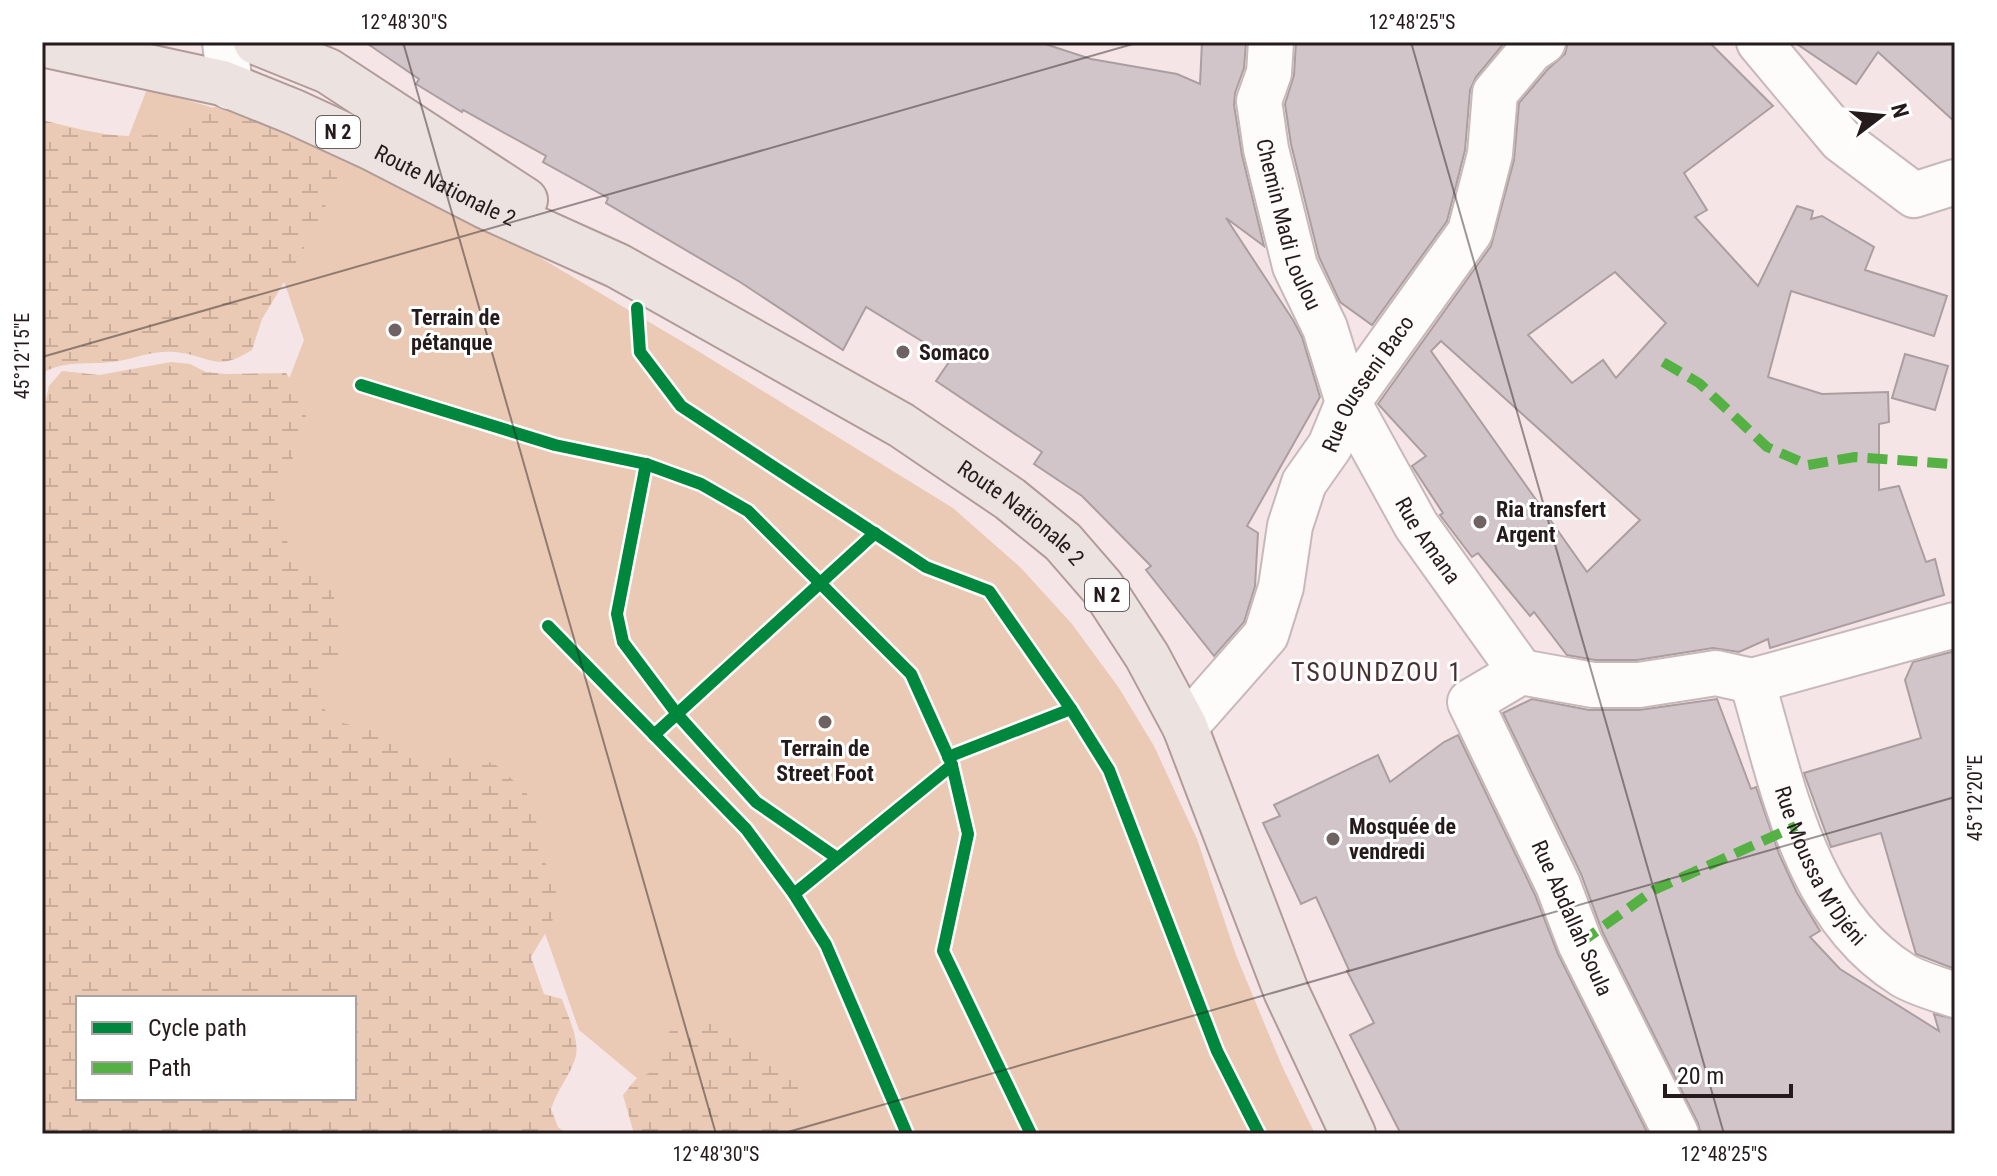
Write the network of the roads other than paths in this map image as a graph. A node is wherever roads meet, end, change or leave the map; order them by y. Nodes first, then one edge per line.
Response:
1 (225, 42) edge
2 (256, 42) edge
3 (1271, 42) edge
4 (1543, 42) edge
5 (1759, 42) edge
6 (42, 44) edge
7 (296, 50) edge
8 (247, 93) junction
9 (1955, 182) edge
10 (618, 266) junction
11 (1348, 402) junction
12 (1955, 625) edge
13 (1521, 672) junction
14 (1752, 681) junction
15 (1185, 727) junction
16 (1955, 995) edge
17 (1353, 1134) edge
18 (1676, 1134) edge

1 - 8 street
2 - 7 main road, Route Nationale 2 / N 2
3 - 11 street, Chemin Madi Loulou
4 - 11 street, Rue Ousseni Baco
5 - 9 street
6 - 8 main road, Route Nationale 2 / N 2
7 - 8 street
7 - 10 main road, Route Nationale 2 / N 2
8 - 10 main road, Route Nationale 2 / N 2
10 - 15 main road, Route Nationale 2 / N 2
11 - 13 street, Rue Amana
11 - 15 street, Rue Ousseni Baco
12 - 14 street
13 - 14 street
13 - 18 street, Rue Abdallah Soula
14 - 16 street, Rue Moussa M’Djéni
15 - 17 main road, Route Nationale 2 / N 2

